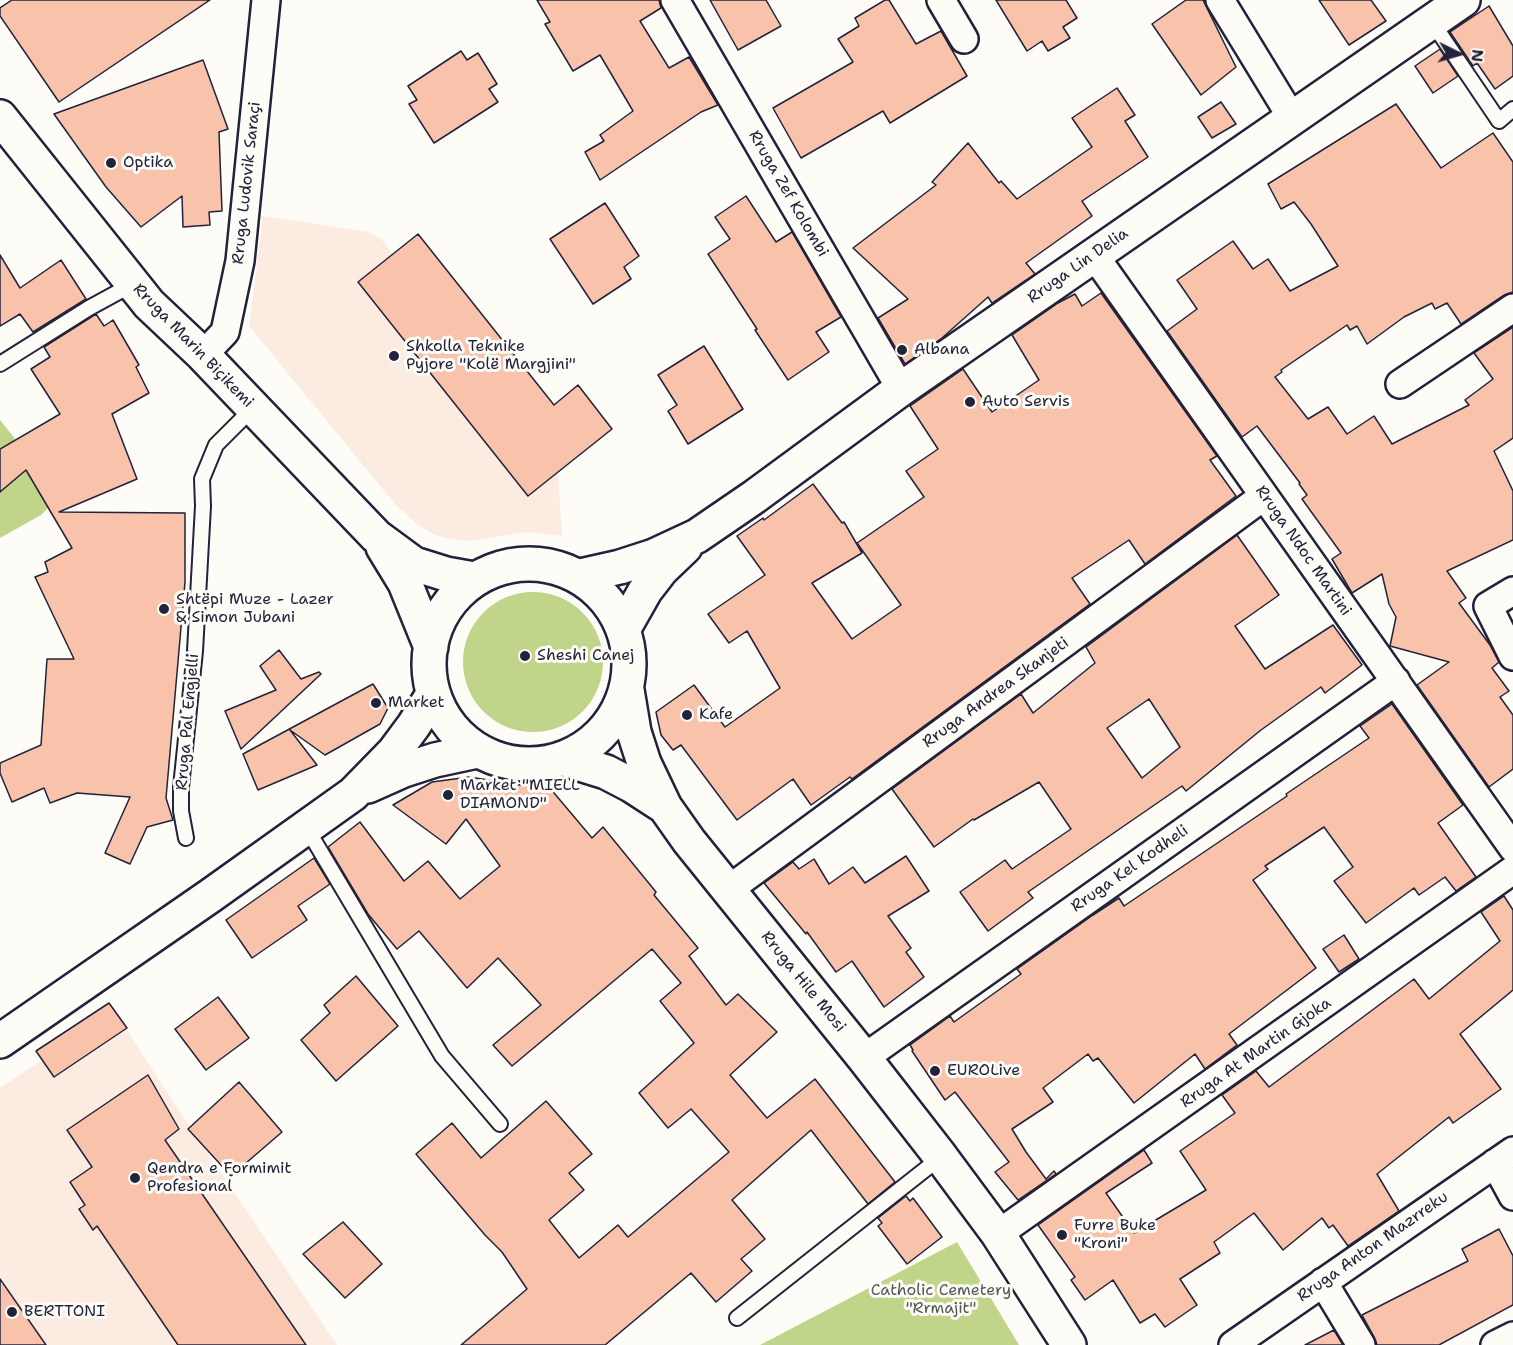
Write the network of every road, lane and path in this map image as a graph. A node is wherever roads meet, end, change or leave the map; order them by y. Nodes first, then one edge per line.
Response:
1 (266, 0) edge
2 (675, 0) edge
3 (941, 0) edge
4 (1220, 0) edge
5 (1463, 0) edge
6 (1432, 21) junction
7 (964, 39) dead end
8 (1513, 109) edge
9 (0, 117) edge
10 (1292, 118) junction
11 (1094, 255) junction
12 (133, 284) junction
13 (1513, 308) edge
14 (203, 355) junction
15 (0, 364) edge
16 (1401, 384) dead end
17 (901, 389) junction
18 (254, 408) junction
19 (1264, 496) junction
20 (376, 536) junction
21 (697, 536) junction
22 (580, 576) junction
23 (474, 579) junction
24 (1513, 591) edge
25 (624, 628) junction
26 (431, 647) junction
27 (1513, 656) edge
28 (1396, 681) junction
29 (627, 690) junction
30 (433, 694) junction
31 (477, 751) junction
32 (564, 759) junction
33 (353, 794) junction
34 (665, 807) junction
35 (306, 827) junction
36 (186, 838) dead end
37 (1513, 848) edge
38 (1513, 870) edge
39 (728, 890) junction
40 (0, 1041) edge
41 (864, 1058) junction
42 (500, 1124) dead end
43 (941, 1157) junction
44 (1504, 1157) edge
45 (1513, 1196) edge
46 (998, 1234) junction
47 (1323, 1281) junction
48 (737, 1318) dead end
49 (1513, 1336) edge
50 (1069, 1345) edge
51 (1233, 1345) edge
52 (1361, 1345) edge
53 (1495, 1345) edge

1 - 14 street, Rruga Ludovik Saraçi
2 - 17 street, Rruga Zef Kolombi
3 - 7 street
4 - 10 street
5 - 6 main road, Rruga Lin Delia
6 - 8 lane
6 - 10 main road, Rruga Lin Delia
9 - 12 main road, Rruga Marin Biçikemi
10 - 11 main road, Rruga Lin Delia
11 - 17 main road, Rruga Lin Delia
11 - 19 street, Rruga Ndoc Martini
12 - 14 main road, Rruga Marin Biçikemi
12 - 15 lane
13 - 16 street
14 - 18 main road, Rruga Marin Biçikemi
17 - 21 main road, Rruga Lin Delia
18 - 20 main road, Rruga Marin Biçikemi
18 - 36 lane, Rruga Pal Engjelli
19 - 28 street, Rruga Ndoc Martini
19 - 39 street, Rruga Andrea Skanjeti
20 - 23 main road, Rruga Marin Biçikemi
20 - 26 main road, Rruga Marin Biçikemi
21 - 22 main road, Rruga Lin Delia
21 - 25 main road, Rruga Lin Delia
22 - 23 main road
22 - 25 main road
23 - 26 main road
24 - 27 street
25 - 29 main road
26 - 30 main road
28 - 37 street, Rruga Ndoc Martini
28 - 41 street, Rruga Kel Kodheli
29 - 32 main road
29 - 34 main road, Rruga Hile Mosi
30 - 31 main road
30 - 33 main road
31 - 32 main road
31 - 33 main road
32 - 34 main road, Rruga Hile Mosi
33 - 35 main road
34 - 39 main road, Rruga Hile Mosi
35 - 40 main road
35 - 42 lane
38 - 46 street, Rruga At Martin Gjoka
39 - 41 main road, Rruga Hile Mosi
41 - 43 main road, Rruga Hile Mosi
43 - 46 main road, Rruga Hile Mosi
43 - 48 lane
44 - 45 street
44 - 47 street, Rruga Anton Mazrreku
46 - 50 main road, Rruga Hile Mosi
47 - 51 street, Rruga Anton Mazrreku
47 - 52 street
49 - 53 street

